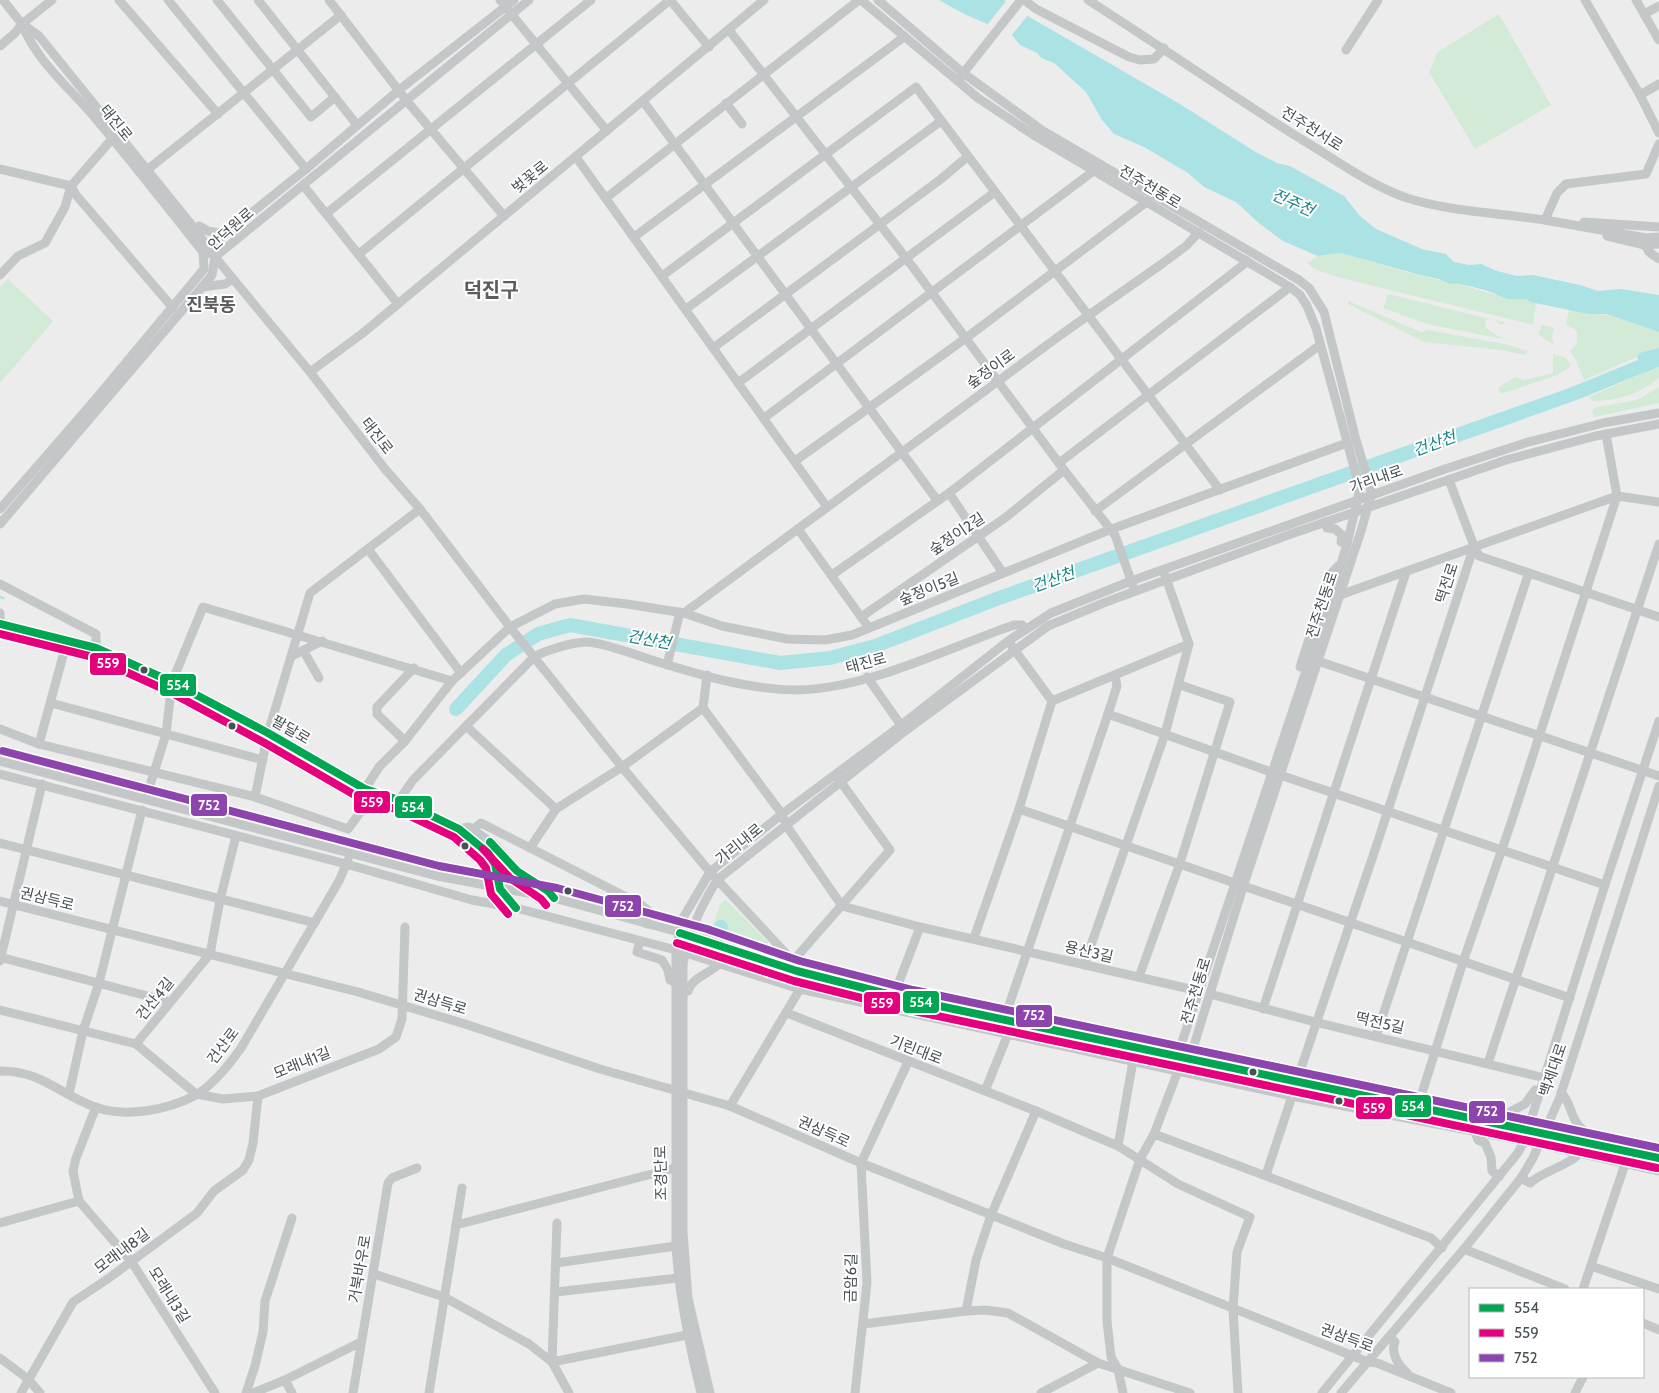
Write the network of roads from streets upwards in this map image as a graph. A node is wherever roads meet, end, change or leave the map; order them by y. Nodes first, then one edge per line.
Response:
1 (3, 0) edge
2 (52, 0) edge
3 (119, 0) edge
4 (217, 0) edge
5 (258, 0) edge
6 (329, 0) edge
7 (514, 0) edge
8 (529, 0) edge
9 (591, 0) edge
10 (670, 0) edge
11 (764, 0) edge
12 (860, 0) edge
13 (878, 0) edge
14 (1023, 0) edge
15 (1088, 0) edge
16 (1585, 0) edge
17 (1636, 0) edge
18 (1376, 1) edge
19 (174, 2) edge
20 (1659, 6) edge
21 (506, 7) edge
22 (341, 14) junction
23 (1644, 14) junction
24 (22, 24) junction
25 (729, 30) junction
26 (904, 37) junction
27 (1659, 40) edge
28 (536, 44) junction
29 (0, 46) edge
30 (709, 47) junction
31 (1164, 48) junction
32 (298, 50) junction
33 (1346, 50) dead end
34 (273, 70) junction
35 (763, 74) junction
36 (962, 75) junction
37 (569, 82) junction
38 (1659, 84) edge
39 (398, 90) junction
40 (244, 93) junction
41 (1640, 95) junction
42 (336, 98) junction
43 (406, 100) junction
44 (643, 101) junction
45 (726, 103) junction
46 (218, 114) junction
47 (797, 115) junction
48 (941, 121) junction
49 (742, 124) dead end
50 (357, 125) junction
51 (431, 129) junction
52 (607, 131) junction
53 (1659, 133) edge
54 (112, 139) junction
55 (674, 143) junction
56 (1659, 144) edge
57 (825, 153) junction
58 (576, 157) junction
59 (968, 157) junction
60 (465, 167) junction
61 (0, 168) edge
62 (306, 169) junction
63 (147, 170) junction
64 (1094, 170) junction
65 (704, 184) junction
66 (304, 185) junction
67 (72, 186) junction
68 (851, 187) junction
69 (995, 192) junction
70 (606, 198) junction
71 (1148, 201) junction
72 (327, 213) junction
73 (504, 216) junction
74 (1547, 221) junction
75 (733, 223) junction
76 (880, 224) junction
77 (1020, 226) junction
78 (1658, 226) edge
79 (196, 229) junction
80 (1199, 232) junction
81 (225, 234) junction
82 (634, 237) junction
83 (1659, 237) edge
84 (1659, 244) edge
85 (1645, 245) junction
86 (206, 250) junction
87 (359, 254) junction
88 (758, 256) junction
89 (215, 257) junction
90 (906, 258) junction
91 (1659, 259) edge
92 (1246, 260) junction
93 (1054, 270) junction
94 (0, 274) edge
95 (662, 276) junction
96 (233, 279) junction
97 (202, 287) junction
98 (1290, 287) junction
99 (933, 293) junction
100 (785, 294) junction
101 (398, 304) junction
102 (173, 308) junction
103 (686, 309) junction
104 (1089, 316) junction
105 (811, 328) junction
106 (966, 338) junction
107 (1320, 344) junction
108 (713, 348) junction
109 (1121, 358) junction
110 (837, 364) junction
111 (310, 372) junction
112 (999, 380) junction
113 (738, 383) junction
114 (1148, 394) junction
115 (869, 408) junction
116 (1659, 413) edge
117 (764, 418) junction
118 (1659, 424) edge
119 (1032, 428) junction
120 (1606, 434) junction
121 (1186, 443) junction
122 (1350, 444) junction
123 (902, 452) junction
124 (795, 461) junction
125 (1062, 467) junction
126 (1449, 480) junction
127 (1220, 490) junction
128 (1370, 490) junction
129 (949, 493) junction
130 (1617, 496) junction
131 (1358, 499) junction
132 (937, 500) junction
133 (1659, 502) edge
134 (828, 507) junction
135 (1367, 508) junction
136 (0, 509) edge
137 (420, 509) junction
138 (1095, 511) junction
139 (1356, 511) junction
140 (1325, 522) junction
141 (0, 524) edge
142 (798, 529) junction
143 (1112, 532) junction
144 (978, 536) junction
145 (1347, 544) junction
146 (1659, 544) edge
147 (1474, 546) junction
148 (368, 548) junction
149 (1340, 564) junction
150 (1406, 572) junction
151 (1003, 574) junction
152 (832, 575) junction
153 (1165, 575) junction
154 (1528, 575) junction
155 (1130, 578) junction
156 (0, 584) edge
157 (1135, 591) junction
158 (1586, 594) junction
159 (1340, 595) junction
160 (1636, 610) junction
161 (682, 612) junction
162 (0, 613) edge
163 (861, 617) junction
164 (1659, 617) edge
165 (0, 619) edge
166 (0, 624) edge
167 (869, 628) junction
168 (1025, 628) junction
169 (512, 629) junction
170 (298, 634) junction
171 (67, 641) junction
172 (322, 641) junction
173 (1008, 641) junction
174 (1189, 644) junction
175 (96, 648) junction
176 (1014, 649) junction
177 (303, 650) junction
178 (533, 654) junction
179 (292, 656) junction
180 (1314, 659) junction
181 (668, 662) junction
182 (414, 668) junction
183 (460, 673) junction
184 (706, 675) junction
185 (1115, 675) junction
186 (867, 677) junction
187 (320, 678) dead end
188 (1370, 679) junction
189 (452, 680) junction
190 (172, 682) junction
191 (1180, 685) junction
192 (1299, 687) junction
193 (1424, 696) junction
194 (1052, 701) junction
195 (51, 703) junction
196 (703, 708) junction
197 (1108, 714) junction
198 (1483, 715) junction
199 (1659, 722) edge
200 (466, 726) junction
201 (902, 728) junction
202 (0, 729) edge
203 (268, 733) junction
204 (166, 734) junction
205 (1165, 734) junction
206 (1539, 734) junction
207 (405, 740) junction
208 (1656, 741) edge
209 (39, 744) junction
210 (1215, 751) junction
211 (1590, 751) junction
212 (263, 760) junction
213 (0, 761) edge
214 (622, 767) junction
215 (1642, 770) junction
216 (154, 772) junction
217 (0, 774) edge
218 (835, 774) junction
219 (1276, 774) junction
220 (1659, 776) edge
221 (841, 781) junction
222 (42, 784) junction
223 (1659, 786) edge
224 (366, 789) junction
225 (1333, 794) junction
226 (255, 797) junction
227 (146, 798) junction
228 (399, 800) junction
229 (556, 809) junction
230 (1019, 809) junction
231 (142, 810) junction
232 (1387, 812) junction
233 (782, 814) junction
234 (786, 824) junction
235 (1070, 826) junction
236 (459, 829) junction
237 (473, 830) junction
238 (1445, 830) junction
239 (236, 836) junction
240 (0, 843) edge
241 (1127, 844) junction
242 (530, 848) junction
243 (27, 850) junction
244 (1501, 850) junction
245 (350, 853) junction
246 (1180, 863) junction
247 (346, 864) junction
248 (1552, 867) junction
249 (710, 872) junction
250 (127, 875) junction
251 (717, 880) junction
252 (1604, 884) junction
253 (1239, 885) junction
254 (500, 889) junction
255 (554, 898) junction
256 (220, 900) junction
257 (0, 901) edge
258 (14, 905) junction
259 (1296, 905) junction
260 (842, 906) junction
261 (516, 908) junction
262 (1350, 922) junction
263 (315, 923) junction
264 (647, 924) junction
265 (405, 927) dead end
266 (920, 927) junction
267 (113, 930) junction
268 (680, 933) junction
269 (689, 935) junction
270 (974, 938) junction
271 (640, 941) junction
272 (1407, 943) junction
273 (680, 951) junction
274 (1026, 952) junction
275 (210, 954) junction
276 (0, 959) edge
277 (793, 961) junction
278 (1463, 962) junction
279 (718, 965) junction
280 (1084, 965) junction
281 (796, 971) junction
282 (285, 974) junction
283 (1138, 977) junction
284 (1516, 978) junction
285 (99, 983) junction
286 (676, 983) junction
287 (800, 989) junction
288 (1199, 991) junction
289 (683, 992) junction
290 (1210, 994) junction
291 (894, 996) junction
292 (1570, 998) junction
293 (170, 1002) junction
294 (1263, 1009) junction
295 (0, 1010) edge
296 (787, 1013) junction
297 (1004, 1020) junction
298 (1315, 1022) junction
299 (83, 1031) junction
300 (1008, 1034) junction
301 (1376, 1036) junction
302 (136, 1044) junction
303 (1435, 1050) junction
304 (1178, 1056) junction
305 (1190, 1058) junction
306 (1133, 1061) junction
307 (908, 1062) junction
308 (1488, 1063) junction
309 (0, 1071) edge
310 (1178, 1071) junction
311 (1545, 1078) junction
312 (1297, 1080) junction
313 (985, 1091) junction
314 (1541, 1091) junction
315 (678, 1092) junction
316 (69, 1094) junction
317 (196, 1094) junction
318 (1561, 1094) junction
319 (258, 1096) junction
320 (1292, 1096) junction
321 (730, 1106) junction
322 (1418, 1106) junction
323 (96, 1107) junction
324 (1036, 1111) junction
325 (1489, 1123) junction
326 (1475, 1132) junction
327 (1528, 1132) junction
328 (1154, 1134) junction
329 (1544, 1135) junction
330 (1524, 1142) junction
331 (1539, 1144) junction
332 (1592, 1145) junction
333 (1118, 1146) junction
334 (1579, 1154) junction
335 (1659, 1158) edge
336 (1140, 1159) junction
337 (861, 1163) junction
338 (1625, 1164) junction
339 (417, 1168) dead end
340 (675, 1168) junction
341 (1659, 1171) edge
342 (1266, 1175) junction
343 (1499, 1177) junction
344 (1521, 1178) junction
345 (462, 1188) dead end
346 (79, 1201) junction
347 (991, 1215) junction
348 (292, 1218) dead end
349 (0, 1223) edge
350 (558, 1223) dead end
351 (456, 1225) junction
352 (676, 1246) junction
353 (1442, 1248) junction
354 (1464, 1249) junction
355 (1107, 1258) junction
356 (131, 1261) junction
357 (556, 1263) junction
358 (1591, 1266) junction
359 (374, 1274) junction
360 (678, 1278) junction
361 (1562, 1288) edge
362 (1583, 1288) edge
363 (1656, 1288) edge
364 (556, 1292) junction
365 (444, 1297) junction
366 (1233, 1309) junction
367 (966, 1311) junction
368 (1644, 1323) edge
369 (863, 1324) junction
370 (1659, 1330) edge
371 (687, 1335) junction
372 (1390, 1337) junction
373 (360, 1342) junction
374 (1354, 1356) junction
375 (0, 1358) edge
376 (552, 1362) junction
377 (1368, 1362) junction
378 (1098, 1364) junction
379 (1118, 1369) junction
380 (1409, 1375) junction
381 (1582, 1378) edge
382 (28, 1379) junction
383 (285, 1380) junction
384 (1185, 1392) edge
385 (21, 1393) edge
386 (40, 1393) edge
387 (214, 1393) edge
388 (246, 1393) edge
389 (253, 1393) edge
390 (292, 1393) edge
391 (353, 1393) edge
392 (429, 1393) edge
393 (569, 1393) edge
394 (701, 1393) edge
395 (710, 1393) edge
396 (855, 1393) edge
397 (1041, 1393) edge
398 (1123, 1393) edge
399 (1238, 1393) edge
400 (1322, 1393) edge
401 (1341, 1393) edge
402 (1451, 1393) edge
403 (1575, 1393) edge

1 - 24 street, 태진로
2 - 24 street
3 - 46 street
4 - 34 street
5 - 32 street
6 - 22 street
7 - 21 street, 안덕원로
8 - 21 street, 안덕원로
9 - 28 street
10 - 30 street
10 - 37 street
11 - 25 street, 벚꽃로
12 - 26 street, 전주천동로
12 - 35 street
13 - 36 street, 전주천동로
14 - 31 street
14 - 36 street
15 - 31 street, 전주천서로
16 - 41 street
17 - 23 street
18 - 33 street
19 - 40 street
20 - 23 street
21 - 28 street
21 - 39 street, 안덕원로
21 - 43 street, 안덕원로
22 - 32 street
22 - 39 street
23 - 27 street
24 - 29 street
24 - 54 street, 태진로
24 - 63 street, 태진로
25 - 30 street, 벚꽃로
25 - 35 street
26 - 36 street, 전주천동로
26 - 47 street
28 - 37 street
28 - 51 street
30 - 44 street, 벚꽃로
31 - 74 street, 전주천서로
32 - 34 street
32 - 42 street
34 - 40 street
34 - 42 street
35 - 45 street
35 - 47 street
36 - 64 street, 전주천동로
36 - 122 street, 전주천동로
37 - 52 street
37 - 60 street
38 - 41 street
39 - 43 street
39 - 50 street, 안덕원로
40 - 46 street
40 - 62 street
41 - 53 street
42 - 50 street
43 - 51 street
43 - 66 street, 안덕원로
44 - 52 street, 벚꽃로
44 - 55 street
45 - 49 street
45 - 55 street
46 - 63 street
47 - 57 street
47 - 65 street
48 - 57 street
48 - 59 street
48 - 68 street
50 - 62 street, 안덕원로
51 - 60 street
51 - 72 street
52 - 58 street, 벚꽃로
54 - 67 street
54 - 86 street, 태진로
55 - 65 street
55 - 70 street
56 - 74 street
57 - 68 street
57 - 75 street
58 - 70 street
58 - 73 street, 벚꽃로
59 - 69 street
59 - 76 street
60 - 73 street
60 - 87 street
61 - 67 street
62 - 81 street, 안덕원로
63 - 79 street, 태진로
64 - 71 street, 전주천동로
64 - 77 street
65 - 75 street
65 - 82 street
66 - 72 street
66 - 89 street, 안덕원로
67 - 94 street
67 - 102 street
68 - 76 street
68 - 88 street
69 - 77 street
69 - 90 street
70 - 82 street
71 - 80 street, 전주천동로
71 - 93 street
72 - 87 street
73 - 101 street, 벚꽃로
74 - 78 street, 전주천서로
74 - 83 street, 전주천서로
74 - 85 street
75 - 88 street
75 - 95 street
76 - 90 street
76 - 100 street
77 - 93 street
77 - 99 street
79 - 81 street
79 - 86 street, 태진로
80 - 92 street, 전주천동로
80 - 104 street, 숲정이로
81 - 86 street, 안덕원로
82 - 95 street
84 - 85 street
85 - 91 street
86 - 89 street, 태진로
86 - 102 street, 안덕원로
87 - 101 street
88 - 100 street
88 - 103 street
89 - 96 street, 태진로
89 - 97 street, 안덕원로
90 - 99 street
90 - 105 street
92 - 98 street, 전주천동로
92 - 109 street
93 - 104 street
93 - 106 street
95 - 103 street
96 - 97 street
96 - 111 street, 태진로
97 - 141 street, 안덕원로
98 - 107 street, 전주천동로
98 - 114 street, 숲정이2길
99 - 106 street
99 - 110 street
100 - 105 street
100 - 108 street
101 - 111 street, 벚꽃로
102 - 136 street, 안덕원로
103 - 108 street
104 - 109 street
104 - 112 street, 숲정이로
105 - 110 street
105 - 113 street
106 - 112 street
106 - 115 street
107 - 121 street
107 - 122 street, 전주천동로
108 - 113 street
109 - 114 street
109 - 119 street
110 - 115 street
110 - 117 street
111 - 137 street, 태진로
112 - 119 street
112 - 123 street, 숲정이로
113 - 117 street
114 - 121 street
114 - 125 street, 숲정이2길
115 - 123 street
115 - 124 street
116 - 128 street, 가리내로
117 - 124 street
118 - 120 street, 가리내로
119 - 125 street
119 - 129 street
120 - 126 street, 가리내로
120 - 130 street
121 - 127 street
121 - 138 street
122 - 127 street, 숲정이5길
122 - 128 street
122 - 131 street, 전주천동로
123 - 132 street
123 - 134 street, 숲정이로
124 - 134 street
125 - 138 street
125 - 144 street, 숲정이2길
126 - 135 street, 가리내로
126 - 147 street
127 - 143 street, 숲정이5길
128 - 131 street, 가리내로
128 - 135 street, 전주천동로
129 - 132 street
129 - 144 street
130 - 133 street
130 - 147 street
130 - 158 street
131 - 139 street, 전주천동로
131 - 153 street, 가리내로
132 - 152 street
134 - 142 street, 숲정이로
135 - 139 street, 가리내로
135 - 159 street, 전주천동로
137 - 148 street
137 - 169 street, 태진로
138 - 143 street
139 - 140 street, 가리내로
139 - 145 street, 전주천동로
140 - 145 street
140 - 153 street, 가리내로
142 - 152 street
142 - 161 street, 숲정이로
143 - 151 street, 숲정이5길
143 - 155 street
144 - 151 street
144 - 163 street, 숲정이2길
145 - 149 street, 전주천동로
146 - 160 street
147 - 150 street
147 - 154 street
147 - 193 street, 떡전로
148 - 170 street
148 - 183 street
149 - 180 street, 전주천동로
149 - 192 street
150 - 159 street
150 - 188 street
151 - 167 street, 숲정이5길
152 - 163 street
153 - 155 street, 가리내로
153 - 157 street, 가리내로
153 - 174 street
154 - 158 street
154 - 198 street
155 - 157 street
155 - 168 street, 가리내로
156 - 175 street
157 - 176 street, 가리내로
158 - 160 street
158 - 206 street
159 - 180 street, 전주천동로
160 - 164 street
160 - 211 street
161 - 167 street, 숲정이5길
161 - 169 street, 숲정이5길
161 - 181 street
162 - 165 street
163 - 167 street
166 - 171 street, 팔달로
168 - 173 street, 가리내로
168 - 186 street, 태진로
169 - 178 street, 태진로
169 - 183 street, 숲정이5길
170 - 172 street
170 - 179 street
170 - 190 street
171 - 175 street, 팔달로
171 - 195 street
172 - 177 street
172 - 182 street
173 - 176 street
173 - 201 street, 가리내로
174 - 185 street
174 - 191 street
175 - 190 street, 팔달로
176 - 194 street
176 - 201 street, 가리내로
177 - 179 street
177 - 187 street
178 - 181 street, 태진로
178 - 200 street, 태진로
178 - 214 street
179 - 203 street
180 - 188 street
180 - 192 street, 전주천동로
180 - 219 street, 전주천동로
181 - 184 street, 태진로
182 - 189 street
182 - 207 street
183 - 189 street, 숲정이5길
184 - 186 street, 태진로
184 - 196 street
185 - 194 street
185 - 197 street
186 - 201 street
188 - 193 street
188 - 225 street
189 - 207 street, 숲정이5길
190 - 203 street, 팔달로
190 - 204 street
191 - 205 street
191 - 210 street
192 - 219 street, 전주천동로
193 - 198 street
193 - 232 street, 떡전로
194 - 230 street
195 - 204 street
195 - 209 street
196 - 214 street
196 - 233 street
197 - 205 street
197 - 235 street
198 - 206 street
198 - 238 street
199 - 208 street, 백제대로
200 - 228 street
200 - 229 street
201 - 218 street, 가리내로
201 - 221 street, 가리내로
202 - 209 street
203 - 212 street
203 - 224 street, 팔달로
204 - 212 street
204 - 216 street
205 - 210 street
205 - 241 street
206 - 211 street
206 - 244 street
207 - 224 street, 숲정이5길
208 - 215 street, 백제대로
209 - 216 street
210 - 219 street
210 - 246 street
211 - 215 street
211 - 248 street
212 - 226 street
213 - 227 street
214 - 229 street
214 - 249 street
215 - 220 street
215 - 252 street, 백제대로
216 - 226 street
216 - 227 street
217 - 222 street, 기린대로
218 - 221 street
218 - 233 street, 가리내로
219 - 225 street
219 - 253 street, 전주천동로
221 - 234 street, 가리내로
221 - 260 street
222 - 231 street, 기린대로
222 - 243 street
223 - 318 street, 백제대로
224 - 226 street, 숲정이5길
224 - 228 street, 팔달로
225 - 232 street
225 - 259 street
227 - 245 street
228 - 236 street, 팔달로
229 - 242 street
230 - 235 street
230 - 270 street
231 - 239 street, 기린대로
231 - 250 street
232 - 238 street
232 - 262 street, 떡전로
233 - 234 street
233 - 249 street, 가리내로
234 - 251 street, 가리내로
234 - 260 street
235 - 241 street
235 - 274 street
236 - 237 street, 팔달로
236 - 254 street, 팔달로
237 - 242 street, 팔달로
237 - 255 street
238 - 244 street
238 - 272 street
239 - 247 street, 기린대로
239 - 256 street, 건산4길
240 - 243 street
241 - 246 street
241 - 280 street
242 - 264 street
243 - 250 street
243 - 258 street
244 - 248 street
244 - 278 street
245 - 247 street, 건산로
245 - 254 street
246 - 253 street
246 - 283 street
247 - 261 street, 기린대로
247 - 263 street, 건산로
248 - 252 street
248 - 284 street
249 - 251 street
249 - 268 street, 가리내로
250 - 256 street
250 - 267 street
251 - 269 street, 가리내로
251 - 277 street
252 - 292 street, 백제대로
253 - 259 street
253 - 288 street, 전주천동로
253 - 290 street, 전주천동로
254 - 255 street
254 - 261 street, 팔달로
255 - 264 street
256 - 263 street
256 - 275 street, 건산4길
257 - 258 street, 권삼득로
258 - 267 street, 권삼득로
258 - 276 street
259 - 262 street
259 - 294 street
260 - 266 street, 용산3길
260 - 277 street
261 - 271 street, 기린대로
262 - 272 street
262 - 298 street, 떡전로
263 - 282 street, 건산로
264 - 268 street
265 - 319 street, 모래내1길
266 - 270 street, 용산3길
266 - 291 street
267 - 275 street, 권삼득로
267 - 285 street
268 - 269 street
268 - 273 street, 가리내로
269 - 273 street, 가리내로
269 - 281 street
270 - 274 street, 용산3길
271 - 273 street, 기린대로
271 - 286 street
272 - 278 street
272 - 301 street
273 - 279 street, 기린대로
273 - 286 street, 조경단로
273 - 289 street, 조경단로
274 - 280 street, 용산3길
274 - 297 street
275 - 282 street, 권삼득로
275 - 293 street, 건산4길
276 - 285 street
277 - 281 street
278 - 284 street
278 - 303 street
279 - 287 street, 기린대로
279 - 289 street
280 - 283 street, 용산3길
281 - 291 street
282 - 315 street, 권삼득로
282 - 317 street, 건산로
283 - 288 street, 용산3길
284 - 292 street
284 - 308 street
285 - 293 street
285 - 299 street
286 - 315 street, 조경단로
287 - 296 street
287 - 300 street, 기린대로
288 - 304 street, 전주천동로
289 - 315 street, 조경단로
290 - 294 street, 떡전5길
290 - 305 street, 전주천동로
291 - 297 street
292 - 311 street, 백제대로
293 - 302 street, 건산4길
294 - 298 street, 떡전5길
295 - 299 street
296 - 307 street, 기린대로
296 - 321 street
297 - 304 street
298 - 301 street, 떡전5길
298 - 312 street, 떡전로
299 - 302 street
299 - 316 street
300 - 306 street, 기린대로
300 - 313 street
301 - 303 street, 떡전5길
302 - 317 street, 건산4길
303 - 308 street, 떡전5길
303 - 322 street
304 - 305 street
304 - 310 street, 전주천동로
305 - 310 street, 전주천동로
305 - 312 street
306 - 310 street, 기린대로
306 - 333 street
307 - 313 street, 기린대로
307 - 337 street, 권삼득로
308 - 311 street, 떡전5길
309 - 316 street, 건산로
310 - 320 street, 기린대로
310 - 328 street
311 - 314 street, 백제대로
312 - 322 street
313 - 324 street, 기린대로
314 - 325 street
314 - 327 street, 백제대로
315 - 321 street, 권삼득로
315 - 340 street, 조경단로
315 - 395 street, 조경단로
316 - 323 street, 건산로
317 - 319 street, 모래내1길
317 - 323 street, 건산로
318 - 329 street, 백제대로
318 - 332 street
319 - 356 street, 모래내8길
320 - 326 street, 기린대로
320 - 342 street
321 - 337 street, 권삼득로
322 - 325 street
323 - 346 street, 모래내3길
324 - 333 street, 기린대로
324 - 347 street
325 - 327 street
326 - 330 street, 기린대로
326 - 343 street
327 - 329 street
327 - 330 street, 백제대로
328 - 336 street
328 - 342 street
329 - 331 street, 백제대로
329 - 332 street
330 - 331 street, 기린대로
330 - 343 street, 백제대로
331 - 334 street, 기린대로
331 - 344 street, 백제대로
332 - 335 street
333 - 336 street, 기린대로
334 - 338 street, 기린대로
334 - 344 street
336 - 355 street
336 - 366 street, 기린대로
337 - 347 street, 권삼득로
337 - 369 street, 금암6길
338 - 341 street, 기린대로
338 - 358 street
339 - 359 street, 거북바우로
340 - 351 street
340 - 352 street, 조경단로
342 - 353 street
343 - 353 street, 백제대로
344 - 354 street, 백제대로
345 - 351 street
346 - 349 street
346 - 356 street, 모래내3길
347 - 355 street, 권삼득로
347 - 367 street
348 - 388 street
350 - 357 street
351 - 365 street
352 - 357 street
352 - 360 street, 조경단로
353 - 374 street, 백제대로
354 - 361 street
354 - 372 street, 백제대로
355 - 366 street, 권삼득로
355 - 379 street
356 - 382 street, 모래내8길
356 - 387 street, 모래내3길
357 - 364 street
358 - 362 street
358 - 363 street
359 - 365 street
359 - 373 street, 거북바우로
360 - 364 street
360 - 371 street, 조경단로
364 - 376 street
365 - 376 street
365 - 392 street
366 - 374 street, 권삼득로
366 - 399 street
367 - 369 street
367 - 378 street
368 - 370 street
369 - 396 street, 금암6길
371 - 376 street
371 - 394 street, 조경단로
372 - 377 street, 백제대로
372 - 380 street
373 - 383 street
373 - 391 street, 거북바우로
374 - 377 street, 권삼득로
374 - 400 street, 백제대로
375 - 382 street
376 - 393 street
377 - 380 street, 권삼득로
377 - 401 street, 백제대로
378 - 379 street
378 - 397 street
379 - 384 street
379 - 398 street
380 - 402 street, 권삼득로
381 - 403 street
382 - 385 street, 모래내8길
382 - 386 street
383 - 389 street
383 - 390 street

